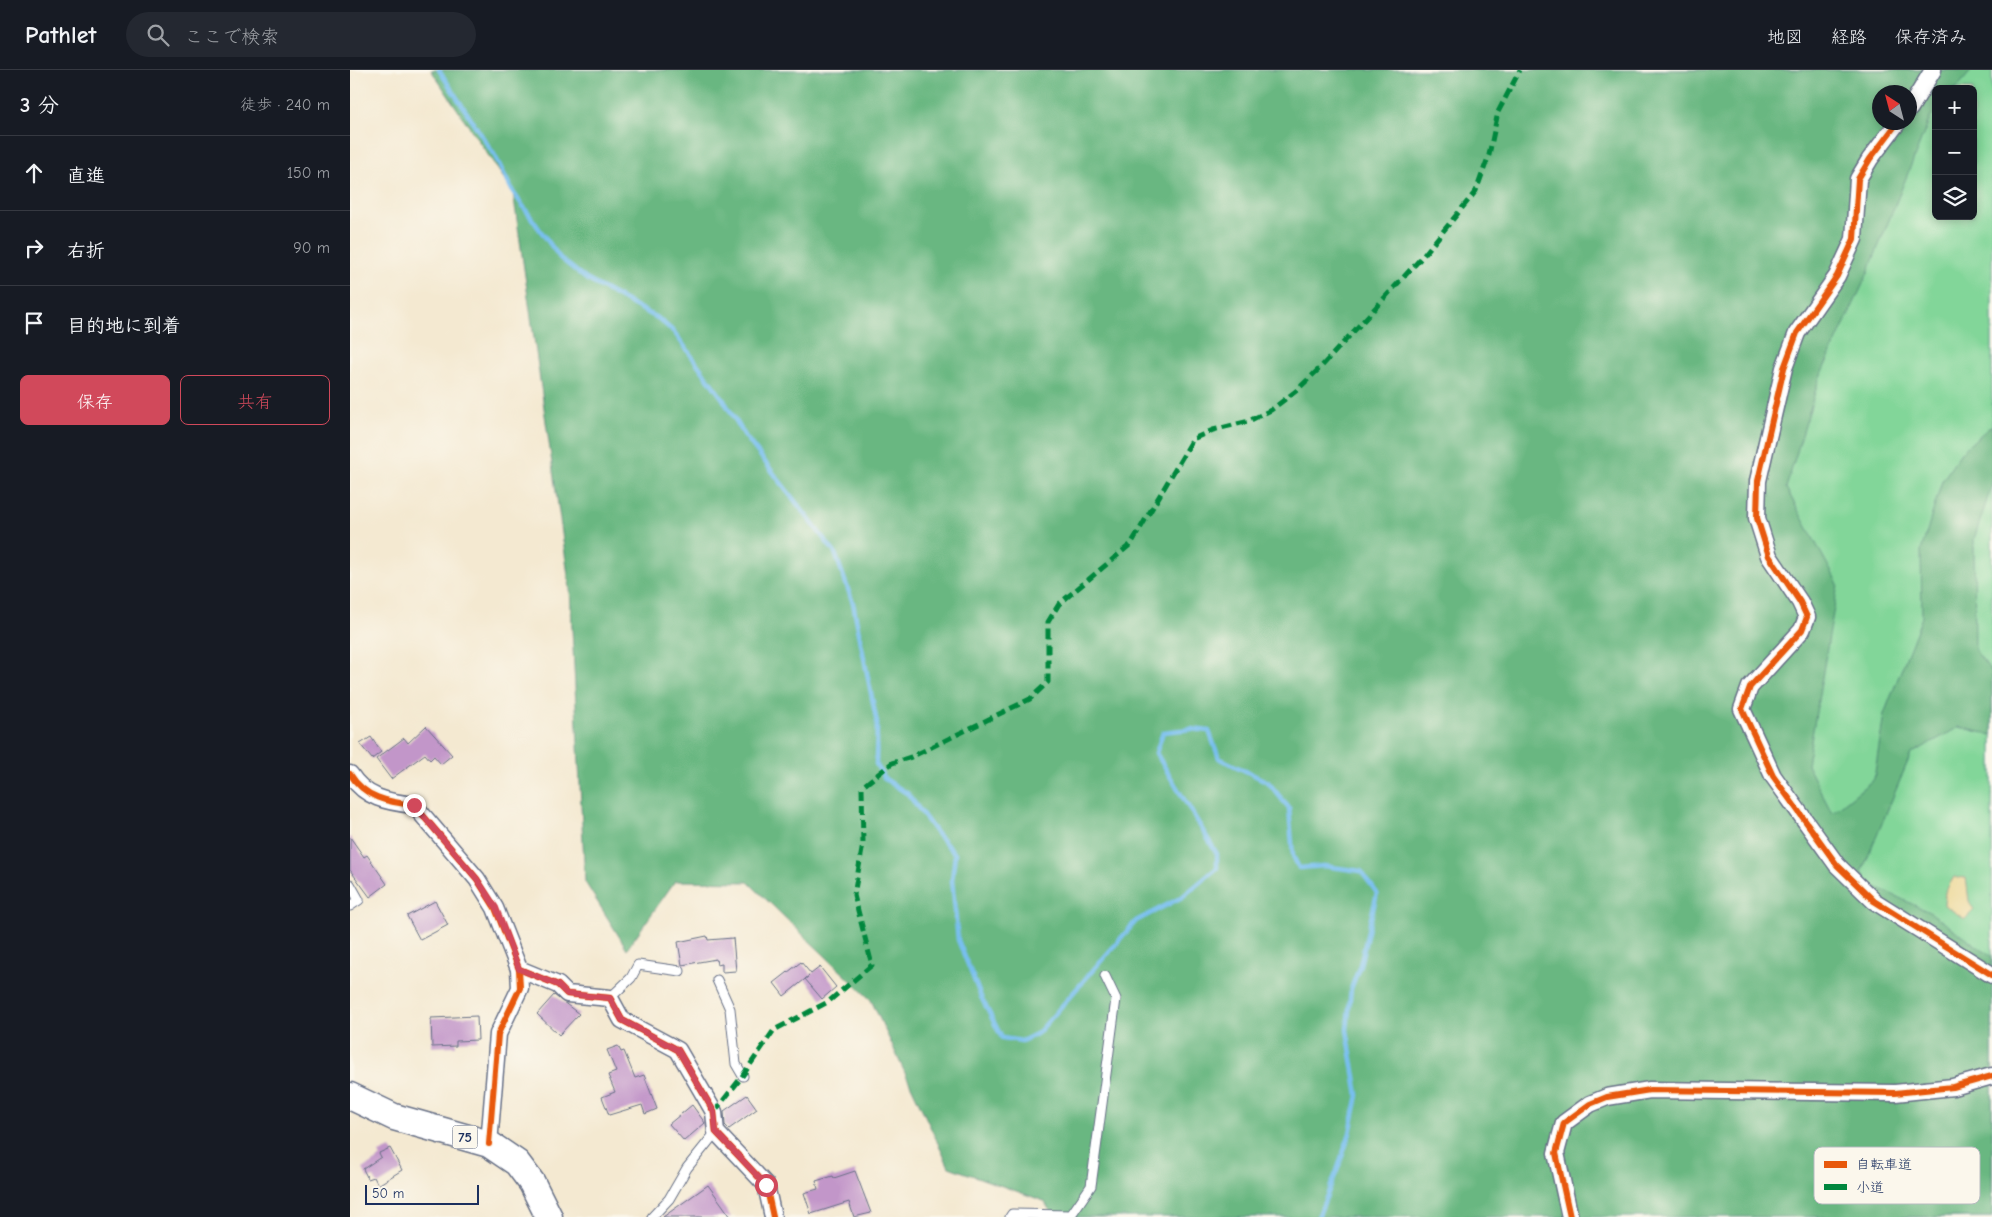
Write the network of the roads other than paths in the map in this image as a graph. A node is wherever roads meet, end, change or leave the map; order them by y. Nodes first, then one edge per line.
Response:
1 (1933, 70) edge
2 (1917, 96) edge
3 (1892, 130) edge
4 (351, 778) edge
5 (350, 884) edge
6 (350, 906) edge
7 (519, 969) junction
8 (680, 971) dead end
9 (1992, 975) edge
10 (1105, 976) dead end
11 (717, 980) dead end
12 (610, 998) junction
13 (743, 1076) dead end
14 (1992, 1076) edge
15 (350, 1096) edge
16 (716, 1132) junction
17 (489, 1144) junction
18 (549, 1217) edge
19 (652, 1217) edge
20 (773, 1217) edge
21 (1010, 1217) edge
22 (1570, 1217) edge

1 - 2 street
3 - 9 street
4 - 7 street
5 - 6 lane
7 - 12 street
7 - 17 street
8 - 12 lane
10 - 21 lane
11 - 13 lane
12 - 16 street
14 - 22 street
15 - 17 main road, 75
16 - 19 lane
16 - 20 street
17 - 18 main road, 75

